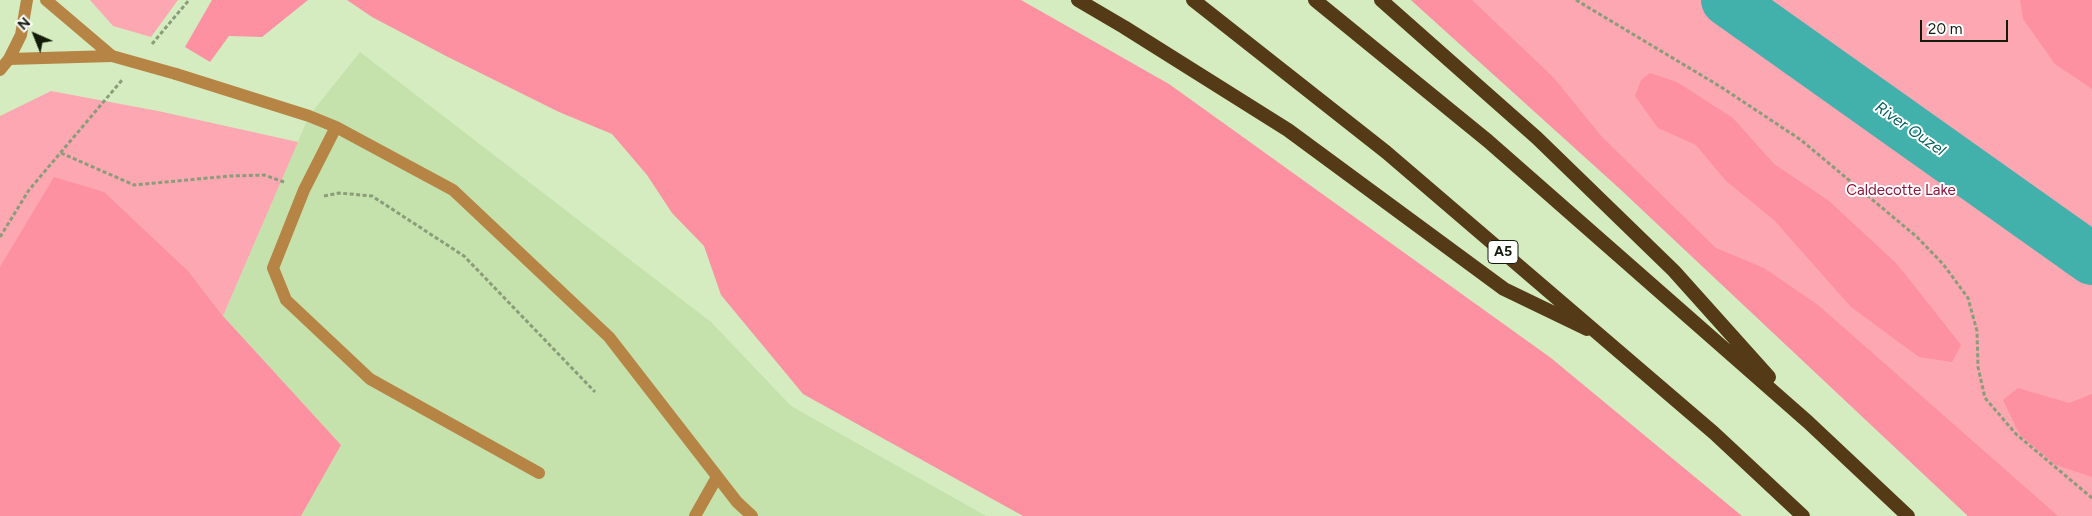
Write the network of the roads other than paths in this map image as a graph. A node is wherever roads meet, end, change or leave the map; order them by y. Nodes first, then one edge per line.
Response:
1 (27, 0) edge
2 (46, 0) edge
3 (1078, 0) edge
4 (1193, 0) edge
5 (1315, 0) edge
6 (1381, 0) edge
7 (112, 56) junction
8 (9, 59) junction
9 (0, 70) edge
10 (336, 127) junction
11 (1605, 339) junction
12 (1808, 422) junction
13 (539, 473) dead end
14 (717, 477) junction
15 (695, 516) edge
16 (752, 516) edge
17 (1803, 516) edge
18 (1908, 516) edge

1 - 8 street
2 - 7 street
3 - 11 highway
4 - 11 highway, A5
5 - 12 highway
6 - 12 highway
7 - 8 street
7 - 10 street, bridge
8 - 9 street
10 - 13 street
10 - 14 street
11 - 17 highway, A5
12 - 18 highway
14 - 15 street
14 - 16 street

